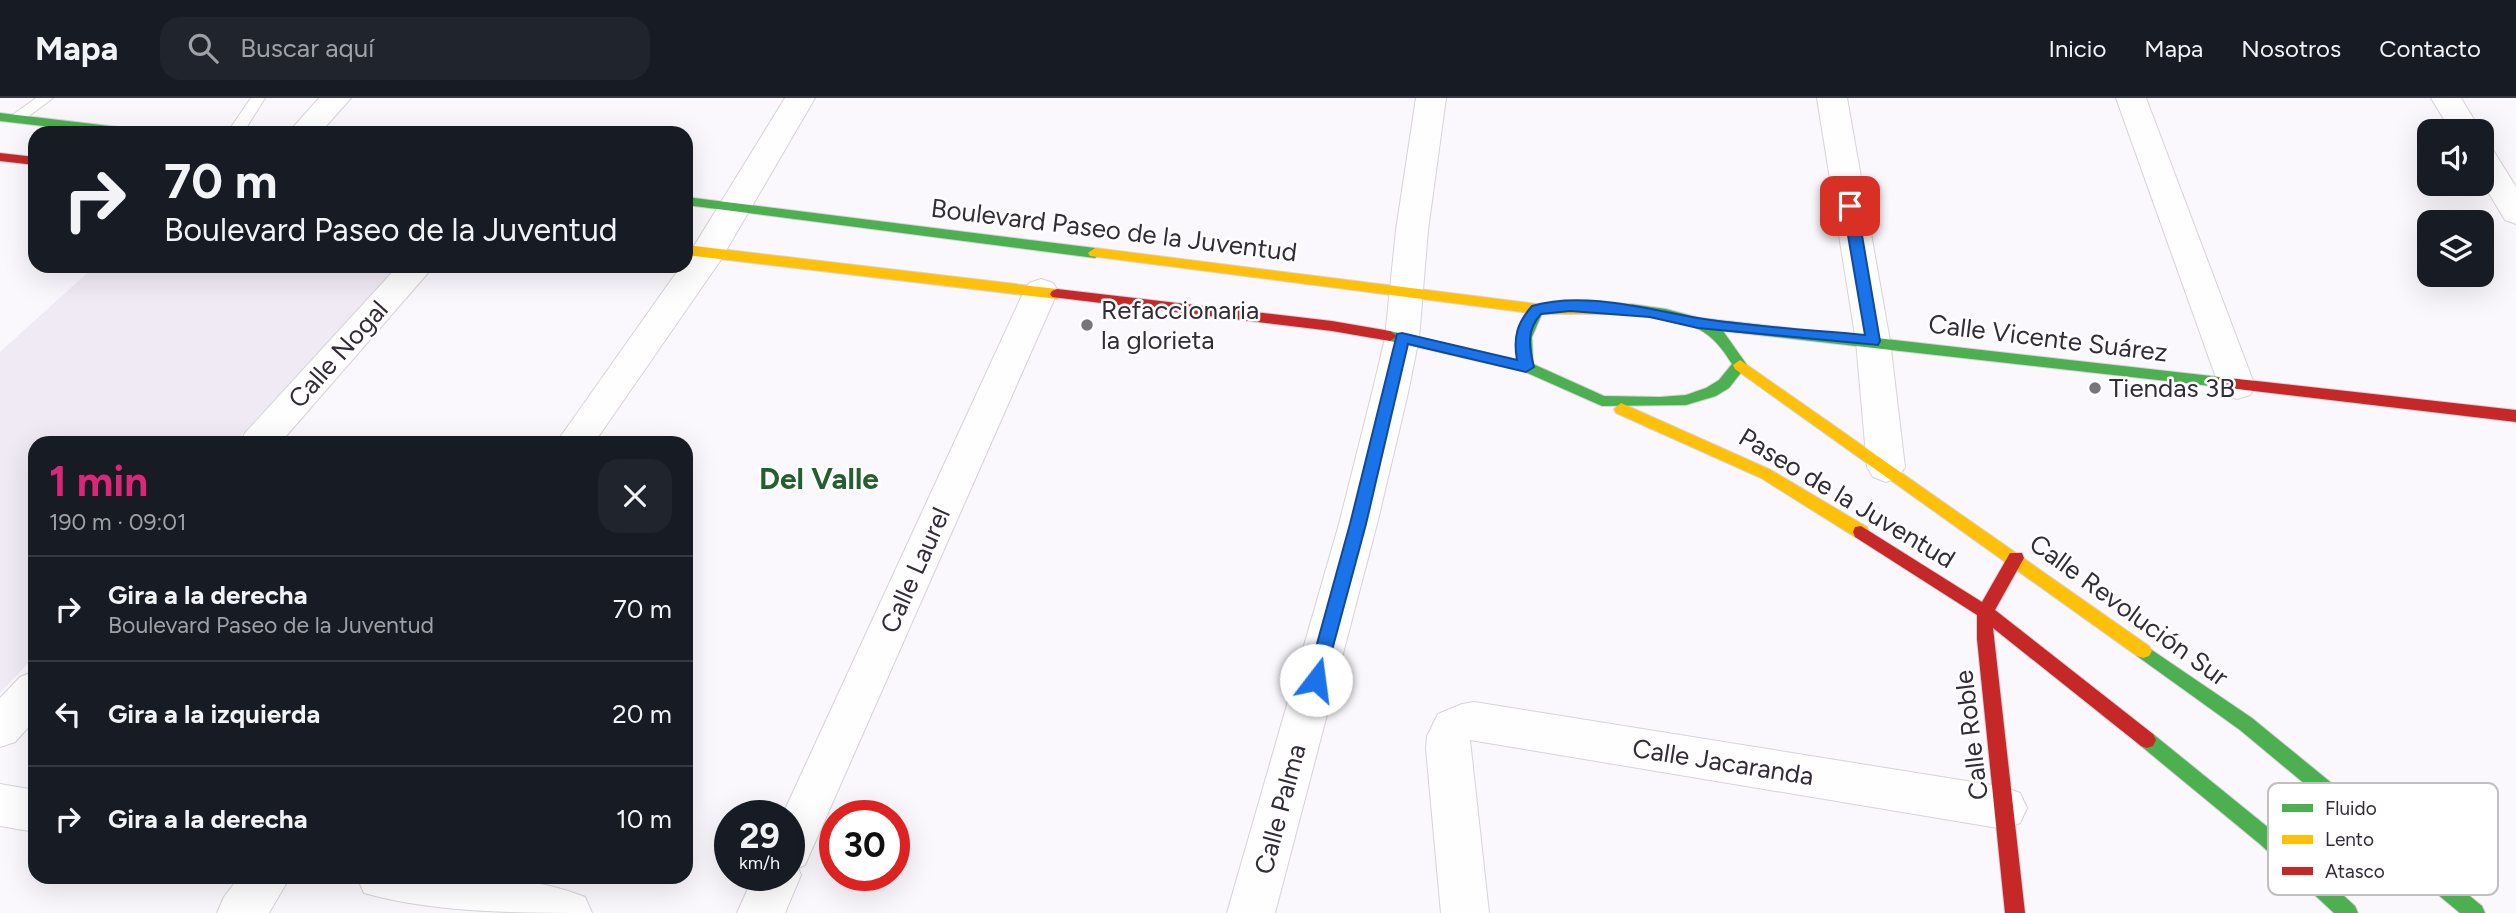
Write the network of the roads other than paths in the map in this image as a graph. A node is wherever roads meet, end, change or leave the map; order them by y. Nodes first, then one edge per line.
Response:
1 (46, 98) edge
2 (258, 98) edge
3 (336, 98) edge
4 (800, 98) edge
5 (1431, 98) edge
6 (1832, 98) edge
7 (2131, 98) edge
8 (2446, 98) edge
9 (8, 118) edge
10 (2459, 119) edge
11 (76, 126) edge
12 (240, 126) edge
13 (310, 126) edge
14 (0, 157) edge
15 (28, 160) edge
16 (2494, 177) edge
17 (693, 202) edge
18 (735, 208) junction
19 (2516, 213) edge
20 (697, 252) edge
21 (411, 273) edge
22 (683, 273) edge
23 (1041, 291) junction
24 (1407, 291) junction
25 (1537, 309) junction
26 (1698, 323) junction
27 (1402, 338) junction
28 (1873, 341) junction
29 (1740, 365) junction
30 (1526, 367) junction
31 (2237, 386) junction
32 (1602, 401) junction
33 (2516, 416) edge
34 (264, 436) edge
35 (579, 436) edge
36 (1886, 467) junction
37 (2015, 558) junction
38 (1985, 612) junction
39 (28, 698) edge
40 (0, 729) edge
41 (2317, 783) edge
42 (0, 805) edge
43 (2004, 808) junction
44 (28, 810) edge
45 (805, 814) edge
46 (2268, 839) edge
47 (262, 884) edge
48 (417, 884) edge
49 (771, 891) edge
50 (2329, 895) edge
51 (2453, 895) edge
52 (241, 913) edge
53 (568, 913) edge
54 (761, 913) edge
55 (1251, 913) edge
56 (1465, 913) edge
57 (2015, 913) edge
58 (2348, 913) edge
59 (2475, 913) edge

1 - 9 lane
2 - 12 lane
3 - 13 street
4 - 18 street
5 - 24 street, Calle Palma
6 - 28 street
7 - 31 street
8 - 10 street
9 - 11 main road
14 - 15 main road
16 - 19 street
17 - 18 main road, Boulevard Paseo de la Juventud
18 - 20 street
18 - 24 main road, Boulevard Paseo de la Juventud
20 - 23 main road
21 - 34 street, Calle Nogal
22 - 35 street
23 - 27 main road
23 - 45 street, Calle Laurel
24 - 25 main road, Boulevard Paseo de la Juventud
24 - 27 street, Calle Palma
25 - 26 main road, Boulevard Paseo de la Juventud
25 - 30 main road
26 - 28 main road, Calle Vicente Suárez
26 - 29 main road, Calle Revolución Sur
27 - 30 main road
27 - 55 street, Calle Palma
28 - 31 main road, Calle Vicente Suárez
28 - 36 street
29 - 32 main road
29 - 36 main road, Calle Revolución Sur
30 - 32 main road, Paseo de la Juventud
31 - 33 main road, Calle Vicente Suárez
32 - 38 main road, Paseo de la Juventud
36 - 37 main road, Calle Revolución Sur
37 - 38 main road
37 - 41 main road, Calle Revolución Sur
38 - 43 main road, Calle Roble
38 - 46 main road
39 - 40 street
42 - 44 street
43 - 56 street, Calle Jacaranda
43 - 57 main road, Calle Roble
47 - 52 street
48 - 53 street
49 - 54 street
50 - 58 main road
51 - 59 main road, Calle Revolución Sur

